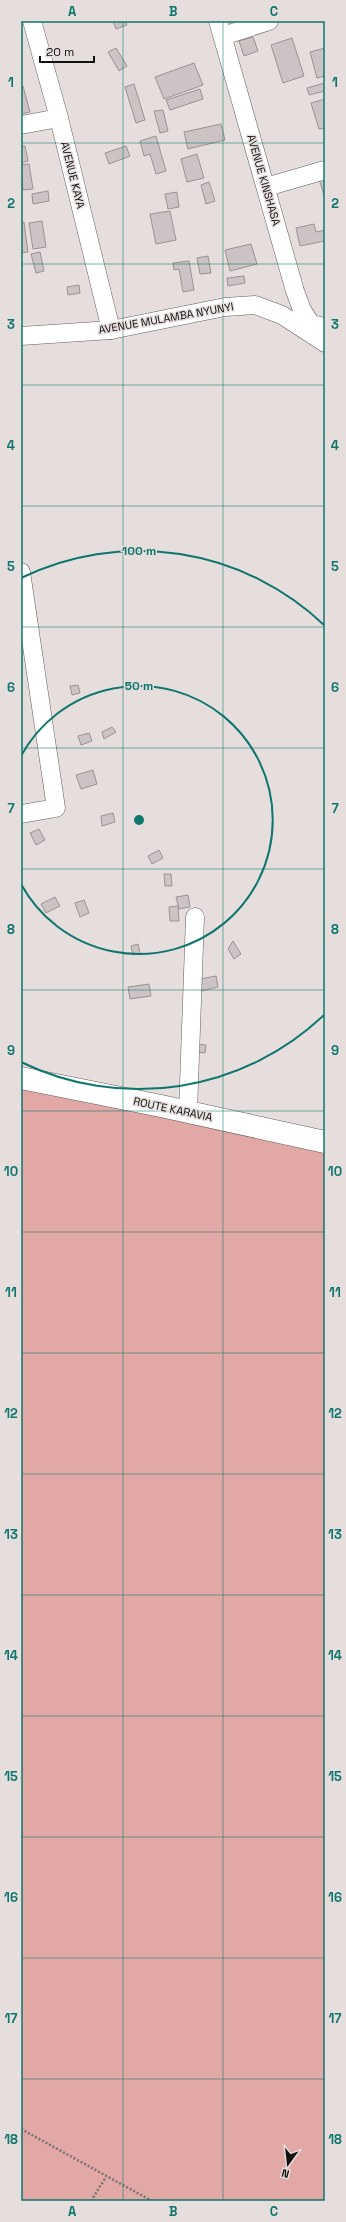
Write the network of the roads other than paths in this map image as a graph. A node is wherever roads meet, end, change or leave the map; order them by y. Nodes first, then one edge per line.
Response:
1 (32, 21) edge
2 (270, 21) edge
3 (221, 28) edge
4 (58, 118) junction
5 (21, 125) edge
6 (325, 170) edge
7 (266, 187) junction
8 (325, 327) edge
9 (111, 330) junction
10 (21, 336) edge
11 (325, 343) edge
12 (21, 572) edge
13 (26, 636) edge
14 (21, 814) edge
15 (195, 917) dead end
16 (21, 1078) edge
17 (188, 1112) junction
18 (325, 1142) edge

1 - 4 street, AVENUE KAYA
2 - 3 street
3 - 7 street, AVENUE KINSHASA
4 - 5 street
4 - 9 street, AVENUE KAYA
6 - 7 street
7 - 8 street, AVENUE KINSHASA
9 - 10 street, AVENUE MULAMBA NYUNYI
9 - 11 street, AVENUE MULAMBA NYUNYI
12 - 13 street
13 - 14 street
15 - 17 street
16 - 17 street, ROUTE KARAVIA
17 - 18 street, ROUTE KARAVIA

